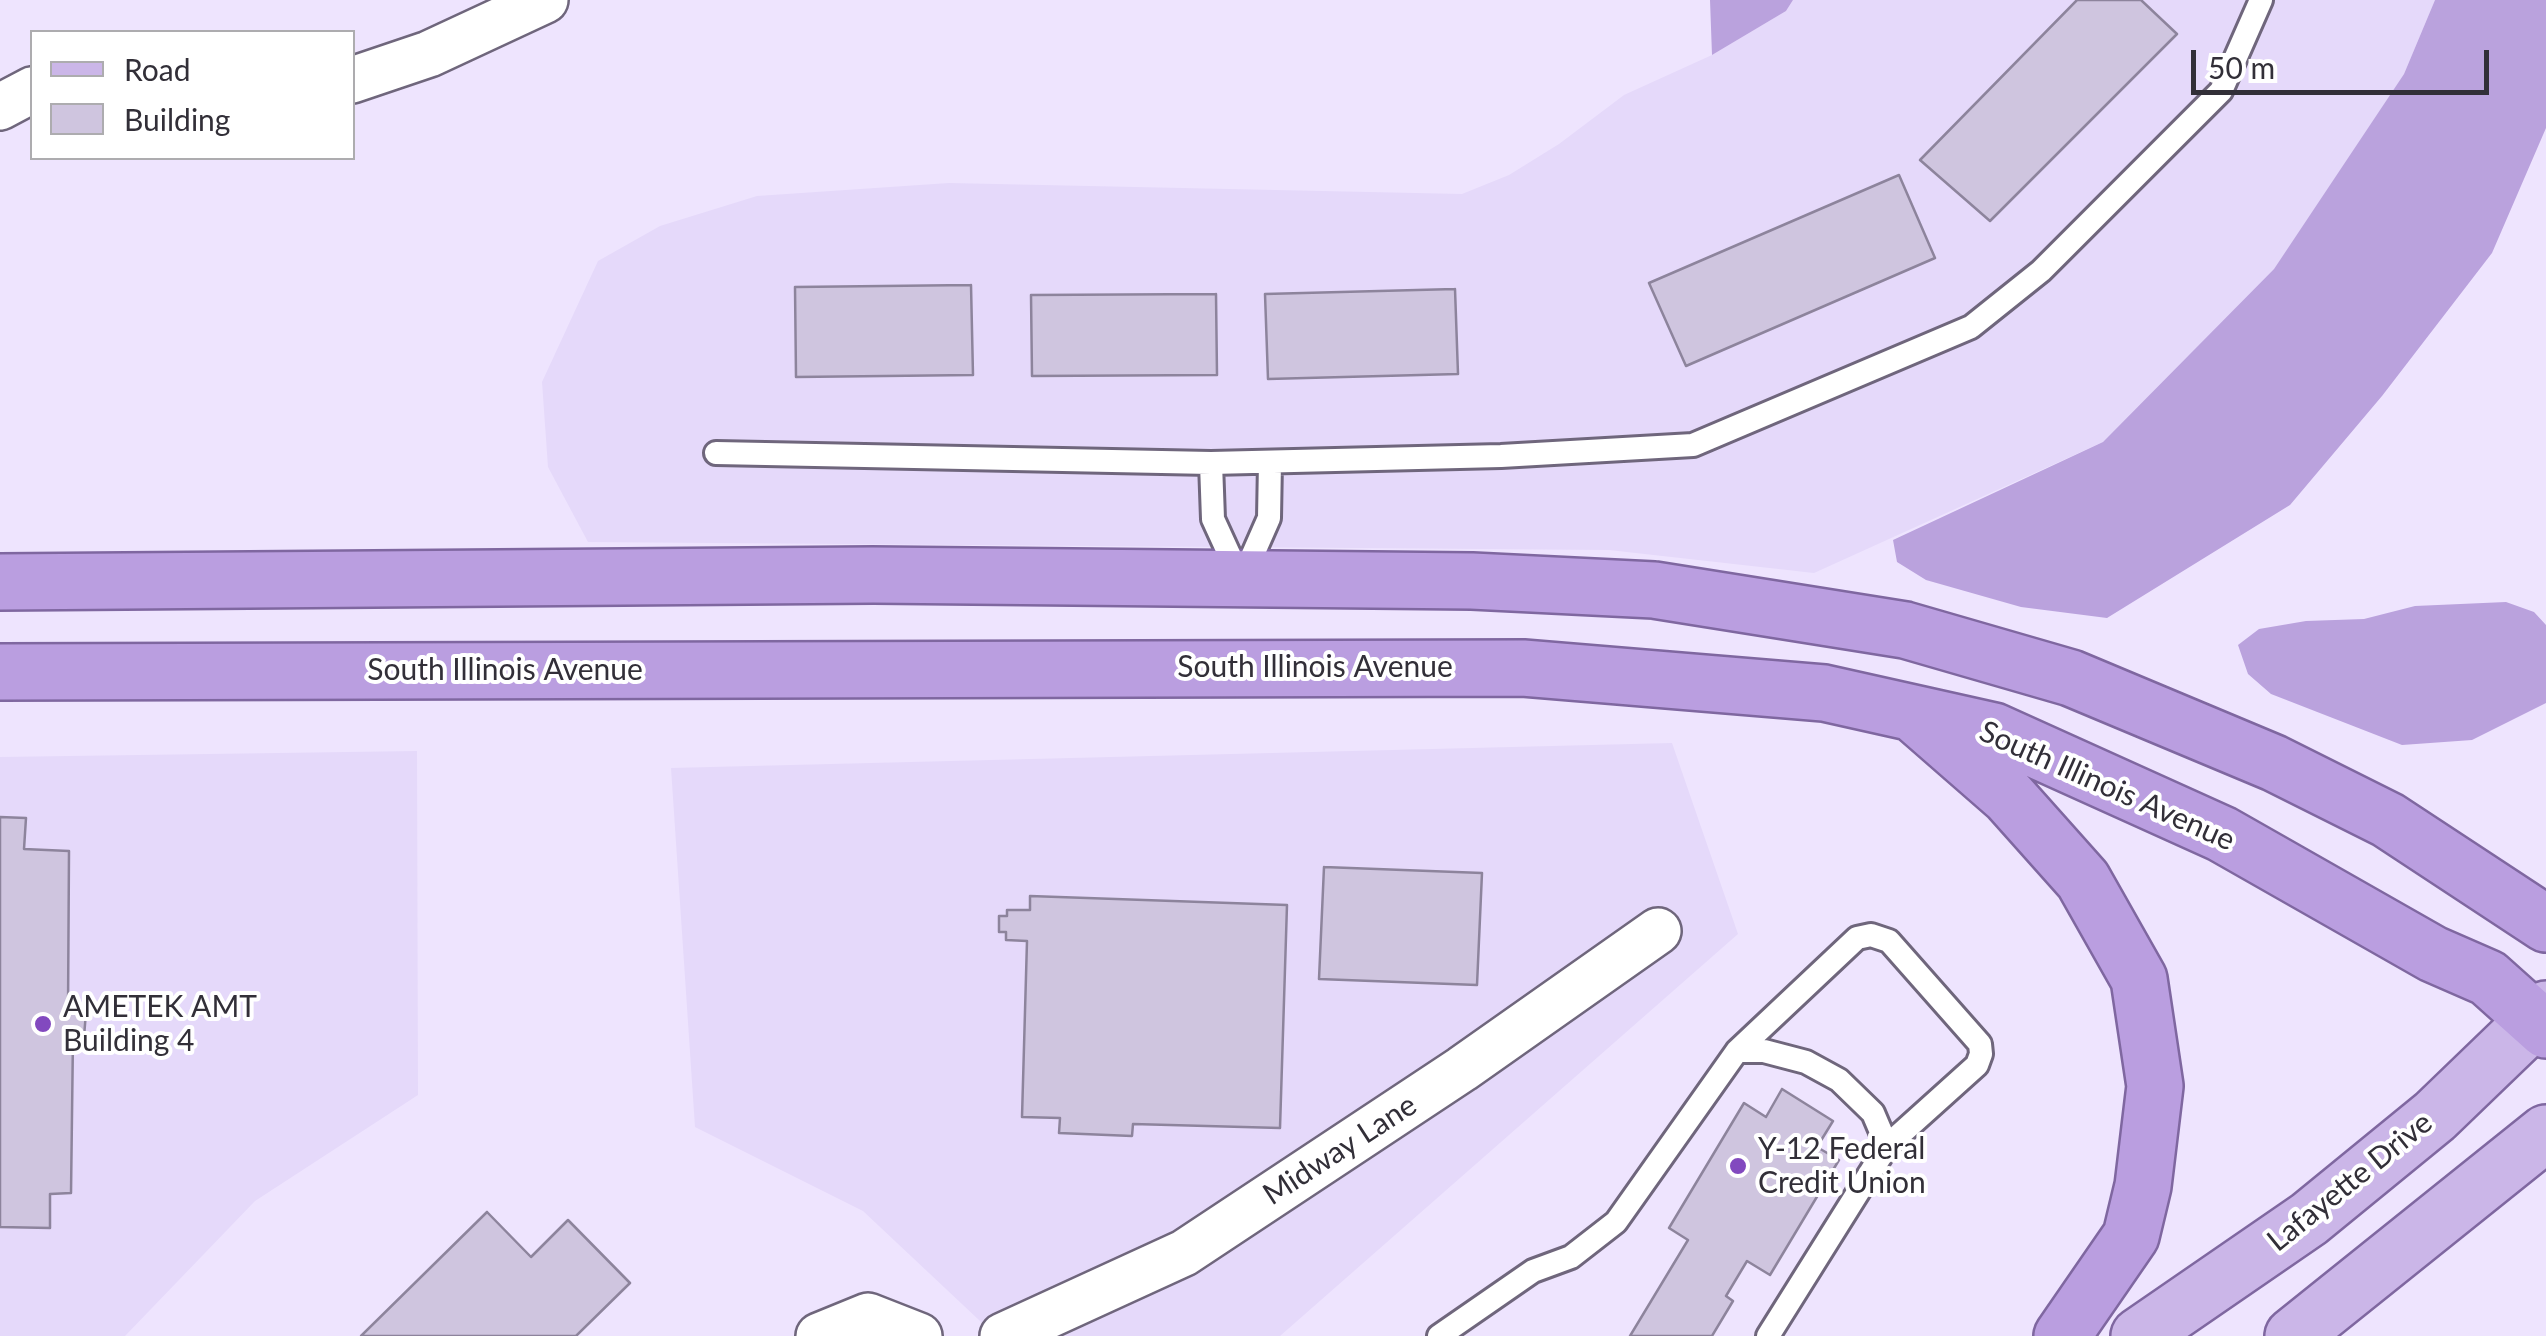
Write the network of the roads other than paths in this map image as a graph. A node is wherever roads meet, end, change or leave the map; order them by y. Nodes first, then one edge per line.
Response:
1 (545, 0) edge
2 (2261, 0) edge
3 (355, 79) edge
4 (30, 91) edge
5 (0, 107) edge
6 (716, 453) dead end
7 (1270, 462) junction
8 (1211, 463) junction
9 (1241, 580) junction
10 (0, 582) edge
11 (1243, 666) junction
12 (0, 672) edge
13 (1909, 710) junction
14 (2546, 923) edge
15 (1658, 931) dead end
16 (2542, 1019) edge
17 (1738, 1050) junction
18 (2546, 1133) edge
19 (1887, 1146) junction
20 (818, 1336) edge
21 (919, 1336) edge
22 (1003, 1336) edge
23 (1438, 1336) edge
24 (1768, 1336) edge
25 (2062, 1336) edge
26 (2139, 1336) edge
27 (2292, 1336) edge

1 - 3 street
2 - 7 lane
4 - 5 street
6 - 8 lane
7 - 8 lane
7 - 9 lane
8 - 9 lane
9 - 10 highway
9 - 11 highway
9 - 14 highway
11 - 12 highway, South Illinois Avenue
11 - 13 highway, South Illinois Avenue
13 - 16 highway, South Illinois Avenue
13 - 25 highway
15 - 22 street, Midway Lane
16 - 26 main road, Lafayette Drive
17 - 19 lane
17 - 19 lane
17 - 23 lane
18 - 27 main road
19 - 24 lane
20 - 21 street

